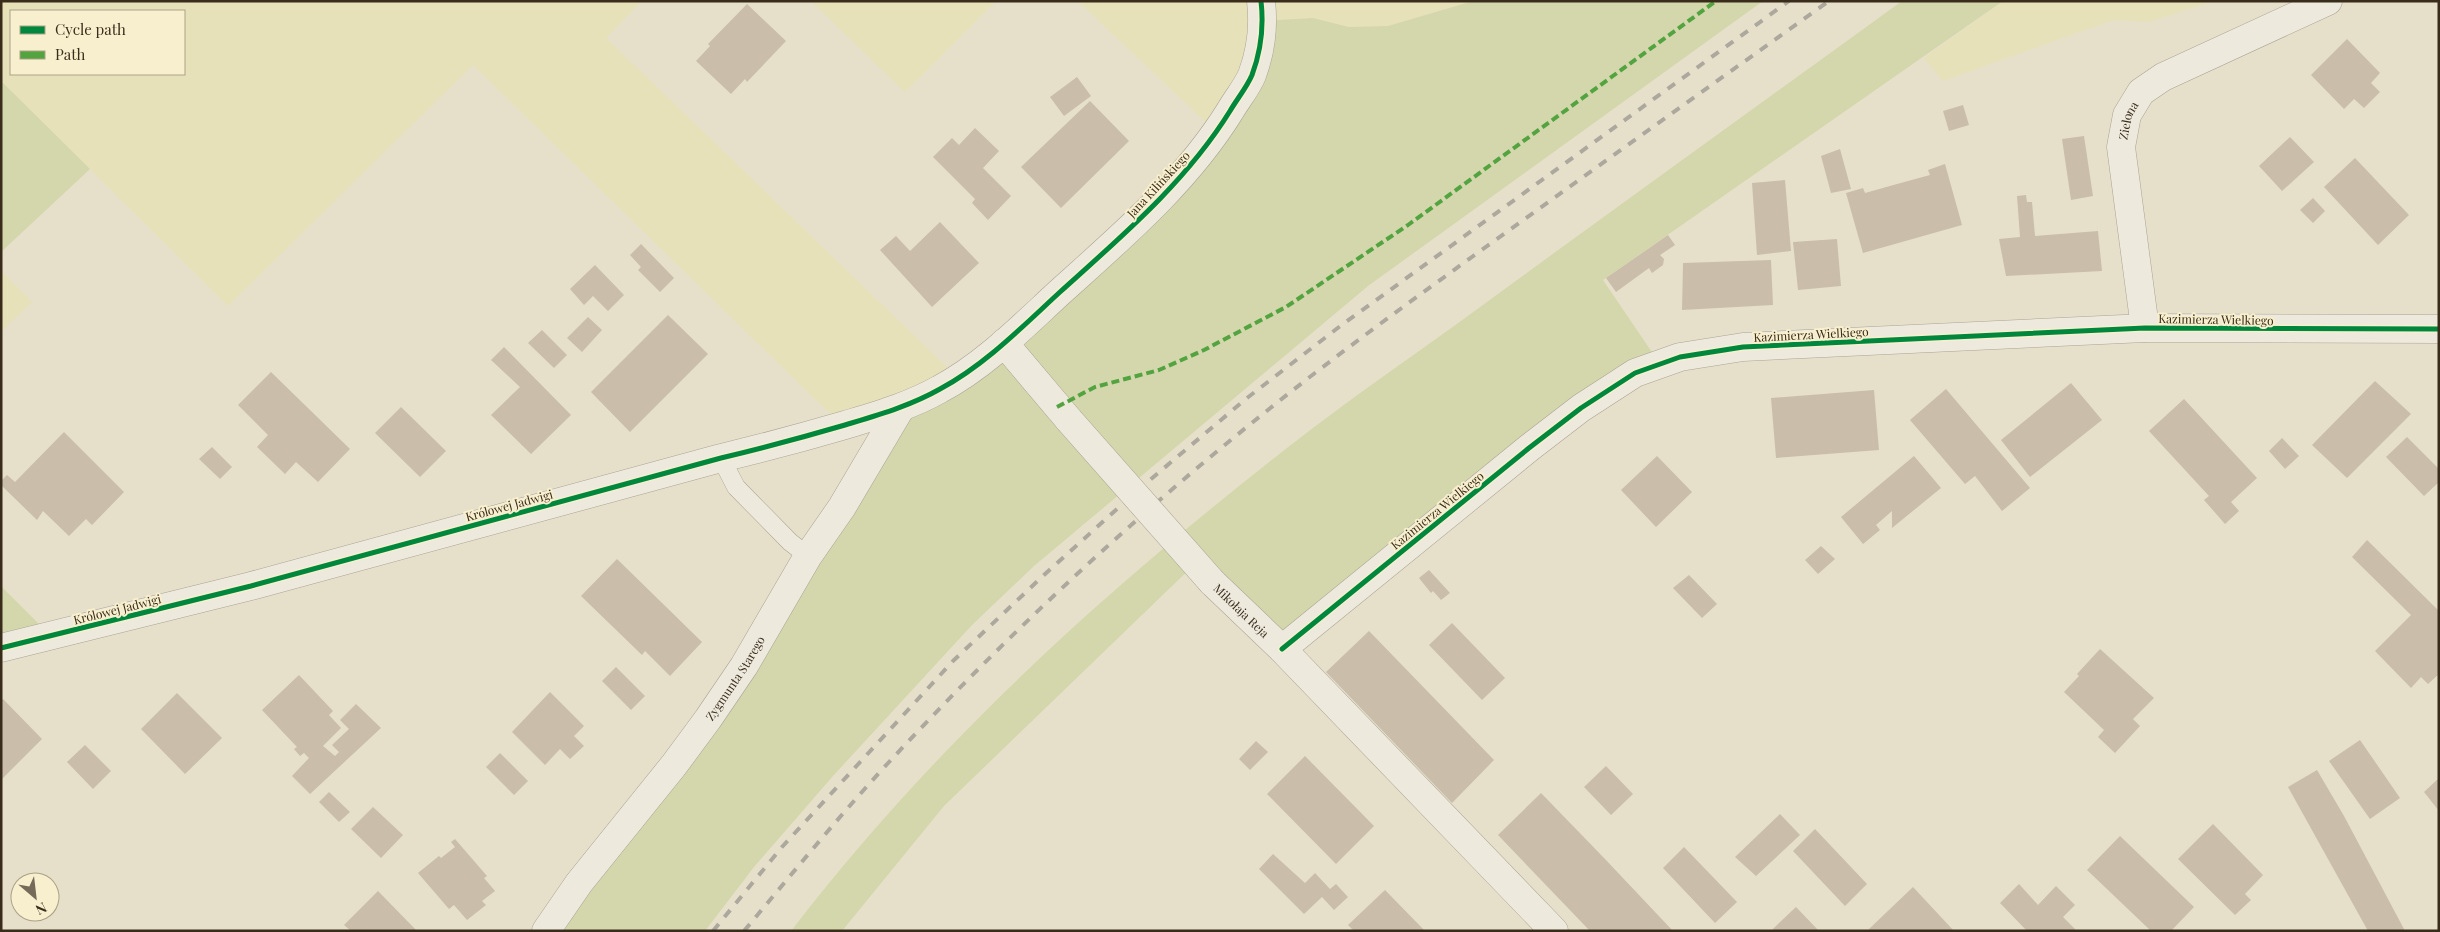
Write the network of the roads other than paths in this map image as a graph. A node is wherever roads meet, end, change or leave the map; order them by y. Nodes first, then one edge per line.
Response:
1 (1261, 1) edge
2 (2328, 1) edge
3 (2145, 328) junction
4 (2439, 329) edge
5 (1004, 342) junction
6 (900, 409) junction
7 (721, 458) junction
8 (808, 556) junction
9 (1, 648) edge
10 (1282, 649) junction
11 (546, 931) edge
12 (1554, 931) edge

1 - 5 street, Jana Kilińskiego
2 - 3 street, Zielona
3 - 4 street, Kazimierza Wielkiego
3 - 10 street, Kazimierza Wielkiego
5 - 6 street, Królowej Jadwigi
5 - 10 street, Mikołaja Reja, bridge
6 - 7 street, Królowej Jadwigi
6 - 8 street, Zygmunta Starego
7 - 8 lane
7 - 9 street, Królowej Jadwigi
8 - 11 street, Zygmunta Starego
10 - 12 street, Mikołaja Reja

